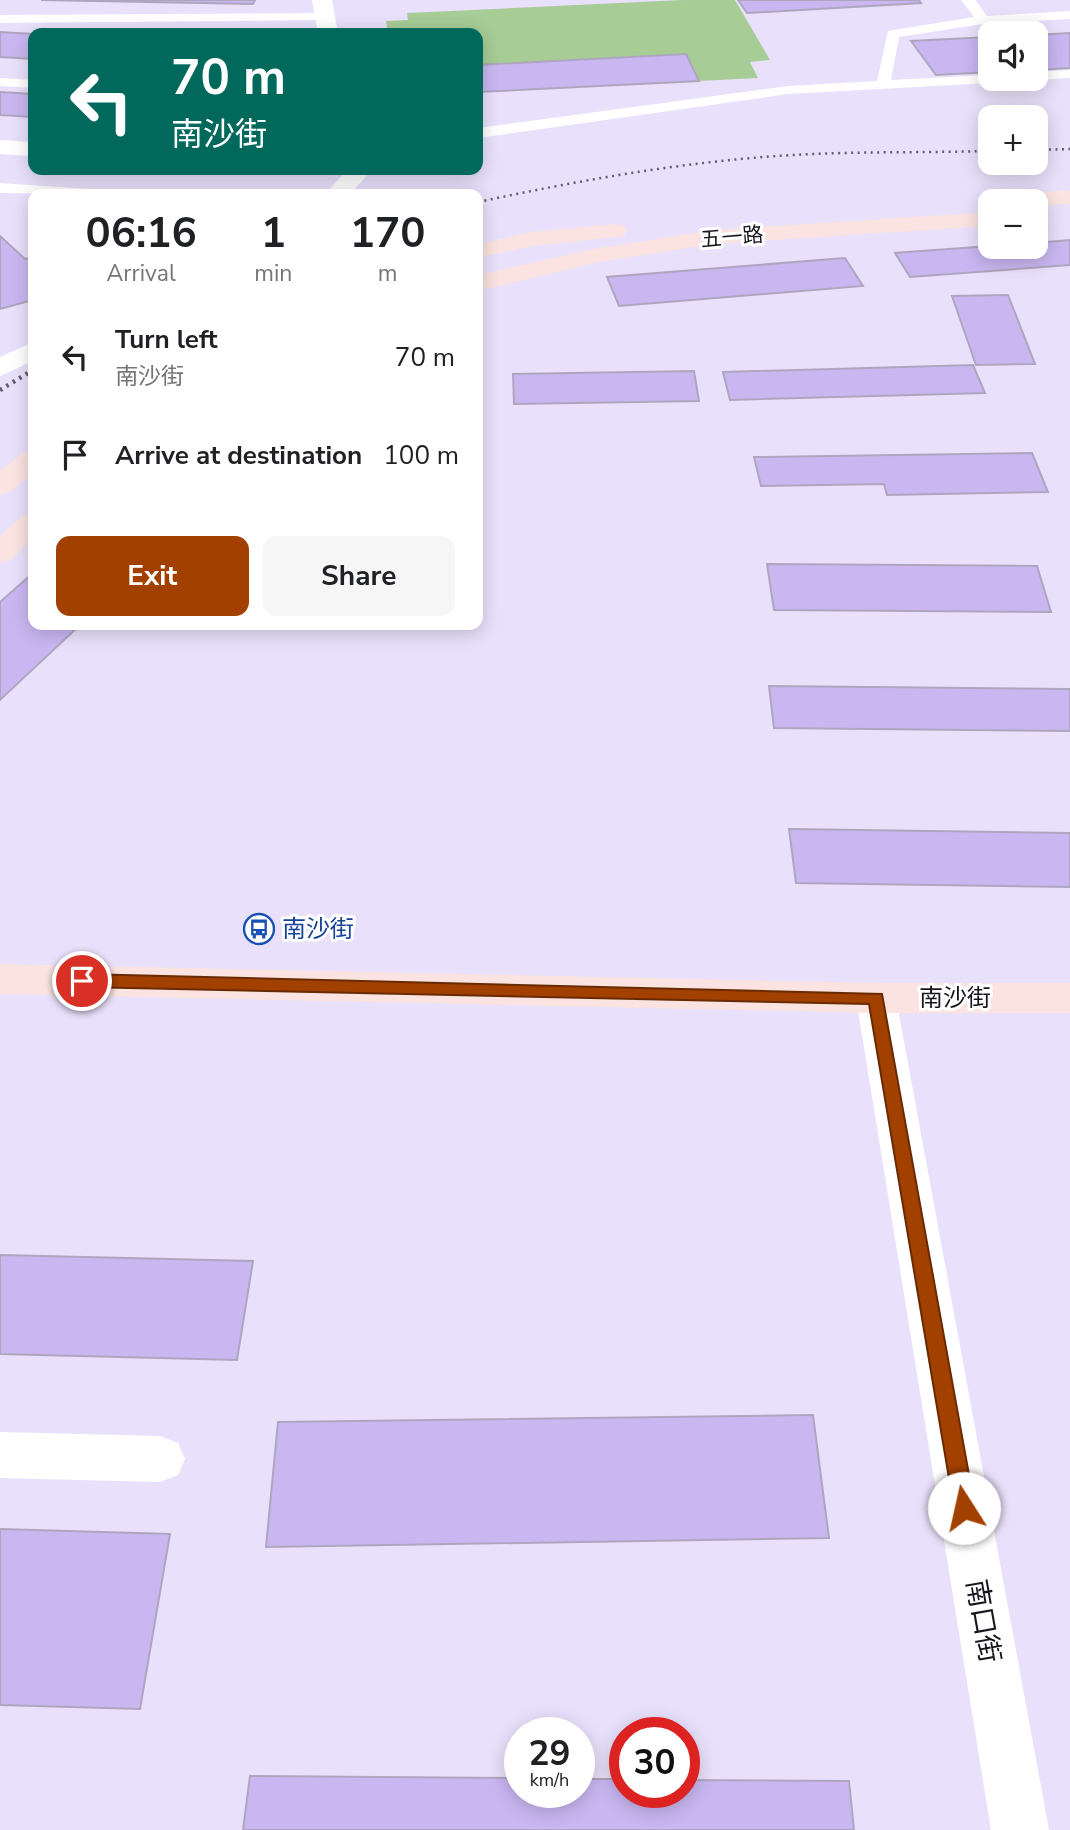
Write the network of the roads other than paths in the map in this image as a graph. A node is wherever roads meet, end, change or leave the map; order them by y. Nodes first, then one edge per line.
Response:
1 (19, 0) edge
2 (968, 0) edge
3 (1070, 15) edge
4 (325, 17) edge
5 (6, 19) edge
6 (983, 20) junction
7 (1070, 74) edge
8 (1048, 75) edge
9 (978, 80) edge
10 (0, 82) edge
11 (28, 84) edge
12 (883, 85) junction
13 (483, 132) edge
14 (0, 147) edge
15 (28, 149) edge
16 (352, 175) edge
17 (0, 188) edge
18 (341, 189) edge
19 (28, 190) edge
20 (1070, 197) edge
21 (1048, 198) edge
22 (978, 203) edge
23 (1070, 214) edge
24 (1048, 215) edge
25 (978, 220) edge
26 (483, 250) edge
27 (483, 282) edge
28 (28, 353) edge
29 (0, 368) edge
30 (28, 463) edge
31 (0, 486) edge
32 (28, 527) edge
33 (0, 553) edge
34 (0, 979) edge
35 (876, 998) junction
36 (1070, 999) edge
37 (0, 1455) edge
38 (160, 1459) dead end
39 (1020, 1830) edge

1 - 5 lane
2 - 6 lane
3 - 6 lane
4 - 5 lane
6 - 12 lane
7 - 8 lane
9 - 12 lane
10 - 11 lane
12 - 13 lane
14 - 15 street
16 - 18 street
17 - 19 lane
20 - 21 main road
22 - 26 main road, 五一路
23 - 24 main road
25 - 27 main road, 五一路
28 - 29 street
30 - 31 main road
32 - 33 main road
34 - 35 main road, 南沙街
35 - 36 main road, 南沙街
35 - 39 street, 南口街
37 - 38 street

